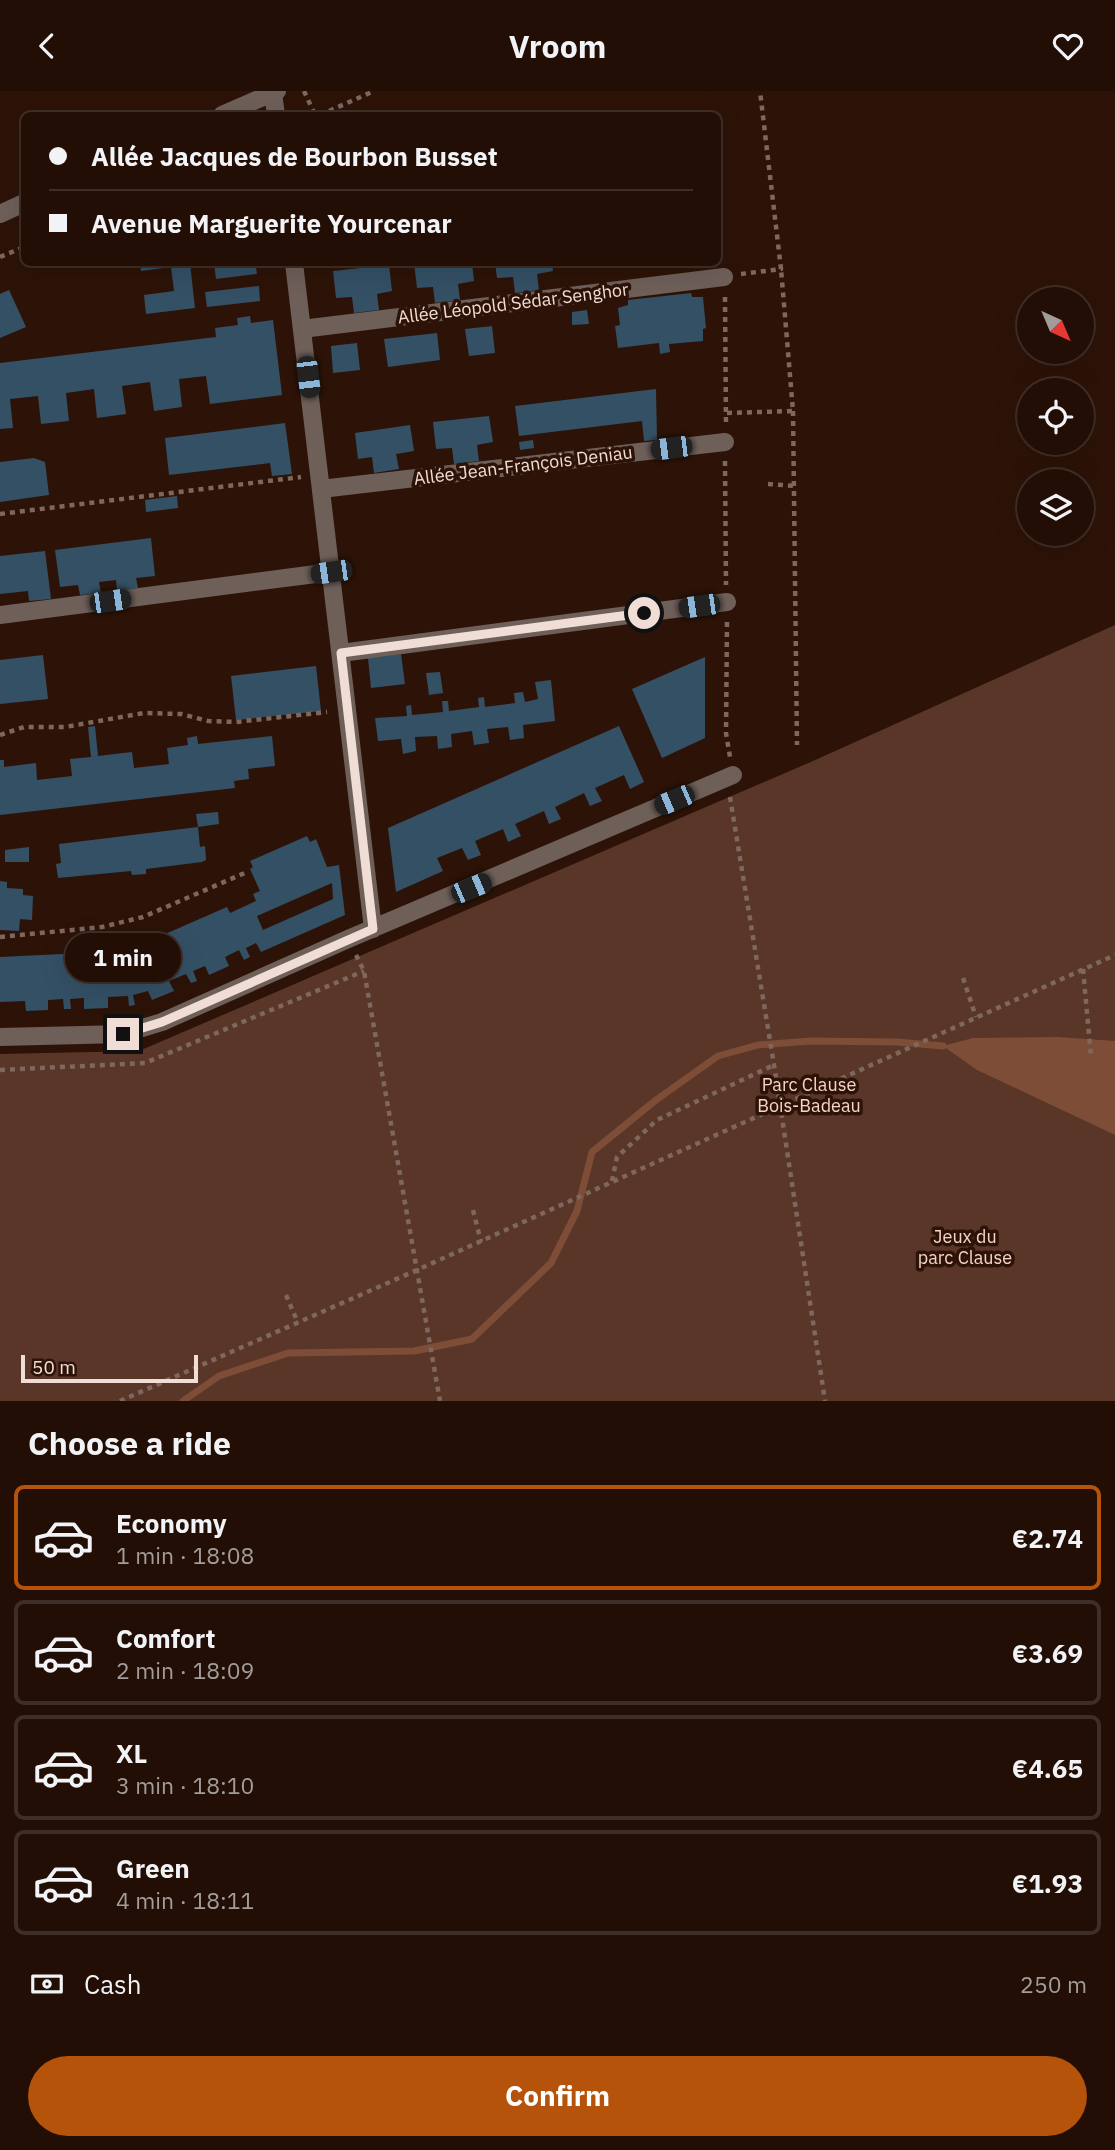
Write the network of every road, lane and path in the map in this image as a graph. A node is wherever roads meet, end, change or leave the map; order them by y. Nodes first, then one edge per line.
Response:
1 (304, 91) edge
2 (374, 91) edge
3 (760, 91) edge
4 (275, 92) edge
5 (229, 112) edge
6 (276, 112) edge
7 (315, 112) edge
8 (324, 112) edge
9 (21, 204) edge
10 (0, 214) edge
11 (21, 248) edge
12 (0, 257) edge
13 (294, 266) edge
14 (781, 269) junction
15 (724, 277) junction
16 (302, 329) junction
17 (793, 411) junction
18 (727, 413) junction
19 (725, 442) junction
20 (320, 482) junction
21 (768, 484) dead end
22 (795, 486) junction
23 (0, 514) edge
24 (331, 572) junction
25 (727, 602) junction
26 (0, 615) edge
27 (341, 653) junction
28 (348, 709) junction
29 (0, 735) edge
30 (797, 745) dead end
31 (729, 776) junction
32 (247, 872) dead end
33 (373, 929) junction
34 (0, 937) edge
35 (1115, 955) edge
36 (1083, 969) junction
37 (364, 971) dead end
38 (963, 978) dead end
39 (976, 1017) junction
40 (0, 1037) edge
41 (1091, 1057) dead end
42 (774, 1065) junction
43 (781, 1105) junction
44 (612, 1182) junction
45 (472, 1210) dead end
46 (481, 1242) junction
47 (417, 1270) junction
48 (286, 1295) dead end
49 (298, 1323) junction
50 (133, 1398) edge
51 (120, 1401) edge
52 (440, 1401) edge
53 (825, 1401) edge

1 - 7 path
2 - 8 path
3 - 14 path
4 - 5 street
4 - 6 street
9 - 10 street
11 - 12 path
13 - 16 street
14 - 15 path
14 - 17 path
15 - 16 street, Allée Léopold Sédar Senghor
15 - 18 path
16 - 20 street
17 - 18 path
17 - 22 path
18 - 19 path
19 - 20 street, Allée Jean-François Deniau
19 - 25 path
20 - 23 path
20 - 24 street
21 - 22 path
22 - 30 path
24 - 26 street
24 - 27 street
25 - 27 street
25 - 31 path
27 - 28 street
28 - 29 path
28 - 33 street
31 - 33 street
31 - 42 path
32 - 34 path
33 - 40 street
35 - 36 path
36 - 39 path
36 - 41 path
37 - 47 path
38 - 39 path
39 - 43 path
42 - 43 path
42 - 44 path
43 - 44 path
43 - 53 path
44 - 46 path
45 - 46 path
46 - 47 path
47 - 49 path
47 - 52 path
48 - 49 path
49 - 50 path
50 - 51 path

